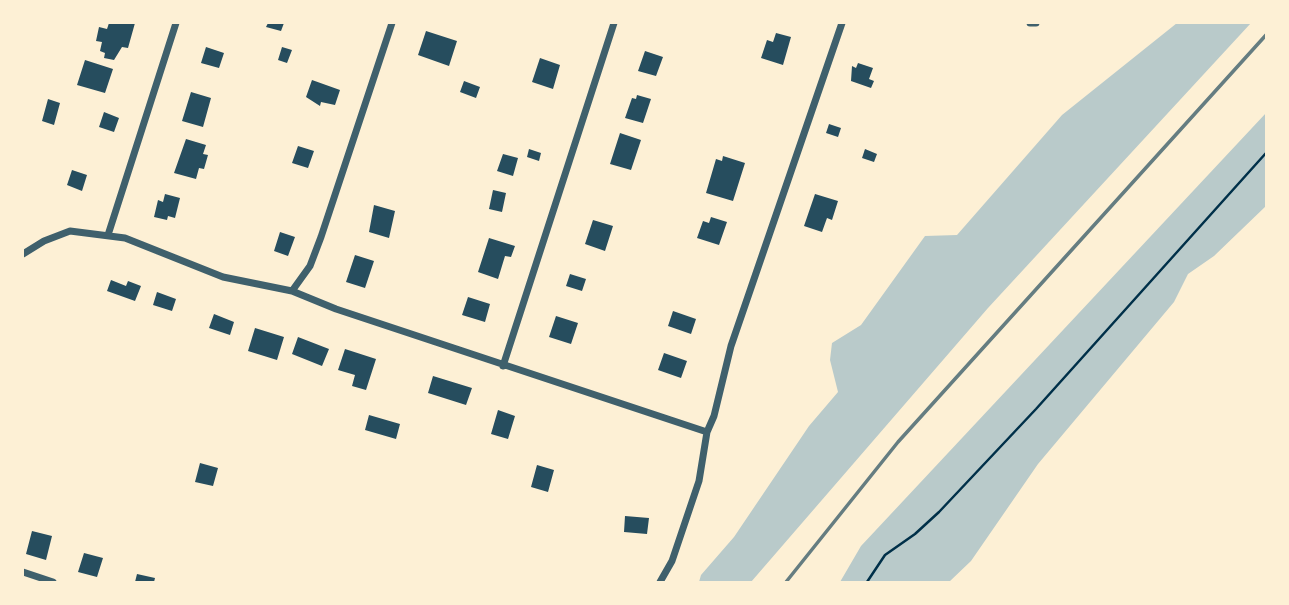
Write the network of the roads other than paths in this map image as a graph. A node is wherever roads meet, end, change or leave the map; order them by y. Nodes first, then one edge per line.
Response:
1 (176, 23) edge
2 (392, 23) edge
3 (614, 23) edge
4 (842, 23) edge
5 (1030, 23) edge
6 (1035, 23) edge
7 (108, 235) junction
8 (23, 254) edge
9 (292, 291) junction
10 (503, 366) junction
11 (707, 432) junction
12 (23, 572) edge
13 (53, 582) edge
14 (660, 582) edge

1 - 7 street
2 - 9 street
3 - 10 street
4 - 11 street
5 - 6 street
7 - 8 street
7 - 9 street
9 - 10 street
10 - 11 street
11 - 14 street
12 - 13 street

